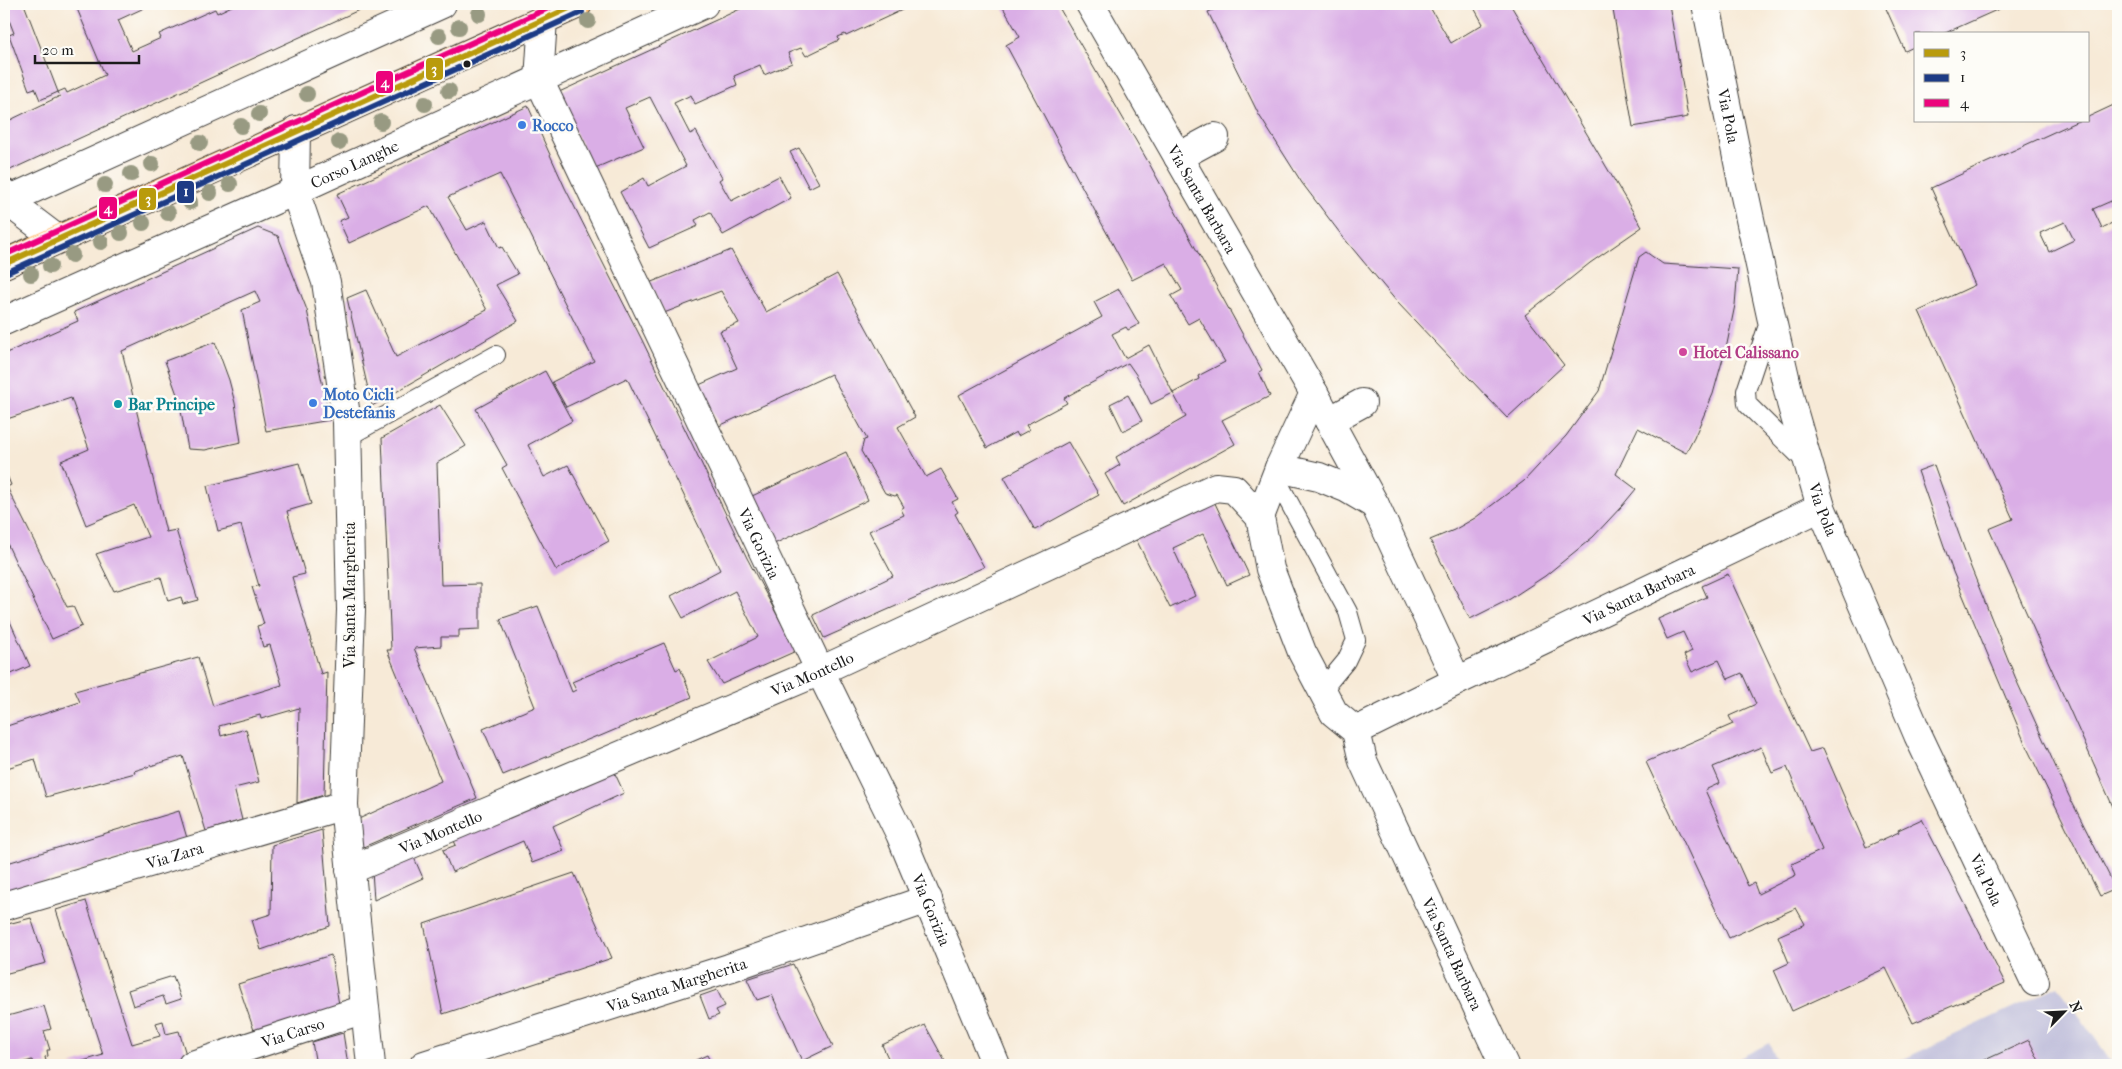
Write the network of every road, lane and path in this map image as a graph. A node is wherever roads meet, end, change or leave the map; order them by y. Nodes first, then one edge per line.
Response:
1 (442, 4) edge
2 (578, 4) edge
3 (704, 4) edge
4 (1090, 4) edge
5 (1706, 4) edge
6 (543, 19) junction
7 (539, 80) junction
8 (296, 130) junction
9 (1215, 137) dead end
10 (1178, 157) junction
11 (295, 192) junction
12 (5, 199) edge
13 (57, 239) junction
14 (4, 264) edge
15 (1771, 316) junction
16 (4, 321) edge
17 (496, 355) dead end
18 (1314, 393) junction
19 (1362, 403) dead end
20 (1329, 421) junction
21 (348, 436) junction
22 (1809, 465) junction
23 (1278, 473) junction
24 (1376, 505) junction
25 (1821, 507) junction
26 (1260, 517) junction
27 (820, 671) junction
28 (1457, 681) junction
29 (1322, 690) junction
30 (1356, 732) junction
31 (344, 805) junction
32 (350, 870) junction
33 (928, 899) junction
34 (4, 906) edge
35 (2035, 982) dead end
36 (364, 1009) junction
37 (192, 1065) edge
38 (371, 1065) edge
39 (424, 1065) edge
40 (996, 1065) edge
41 (1504, 1065) edge

1 - 12 street
2 - 6 main road
3 - 7 street, Corso Langhe
4 - 10 street, Via Santa Barbara
5 - 15 street, Via Pola
6 - 7 street, Via Gorizia
6 - 8 main road
7 - 11 street, Corso Langhe
7 - 27 street, Via Gorizia
8 - 11 street, Via Santa Margherita
8 - 13 main road
9 - 10 street
10 - 18 street, Via Santa Barbara
11 - 16 street, Corso Langhe
11 - 21 street, Via Santa Margherita
12 - 13 street
13 - 14 main road
15 - 22 street, Via Pola
15 - 22 lane
17 - 21 lane
18 - 20 street, Via Santa Barbara
18 - 23 street
19 - 20 street
20 - 24 street, Via Santa Barbara
21 - 31 street, Via Santa Margherita
22 - 25 street, Via Pola
23 - 24 street
23 - 26 street
23 - 29 lane
24 - 28 street, Via Santa Barbara
25 - 28 street, Via Santa Barbara
25 - 35 street, Via Pola
26 - 27 street, Via Montello
26 - 29 street
27 - 32 street, Via Montello
27 - 33 street, Via Gorizia
28 - 30 street, Via Santa Barbara
29 - 30 street
30 - 41 street, Via Santa Barbara
31 - 32 street, Via Santa Margherita
31 - 34 street, Via Zara
32 - 36 street, Via Santa Margherita
33 - 39 street, Via Santa Margherita
33 - 40 street, Via Gorizia
36 - 37 street, Via Carso
36 - 38 street, Via Santa Margherita

